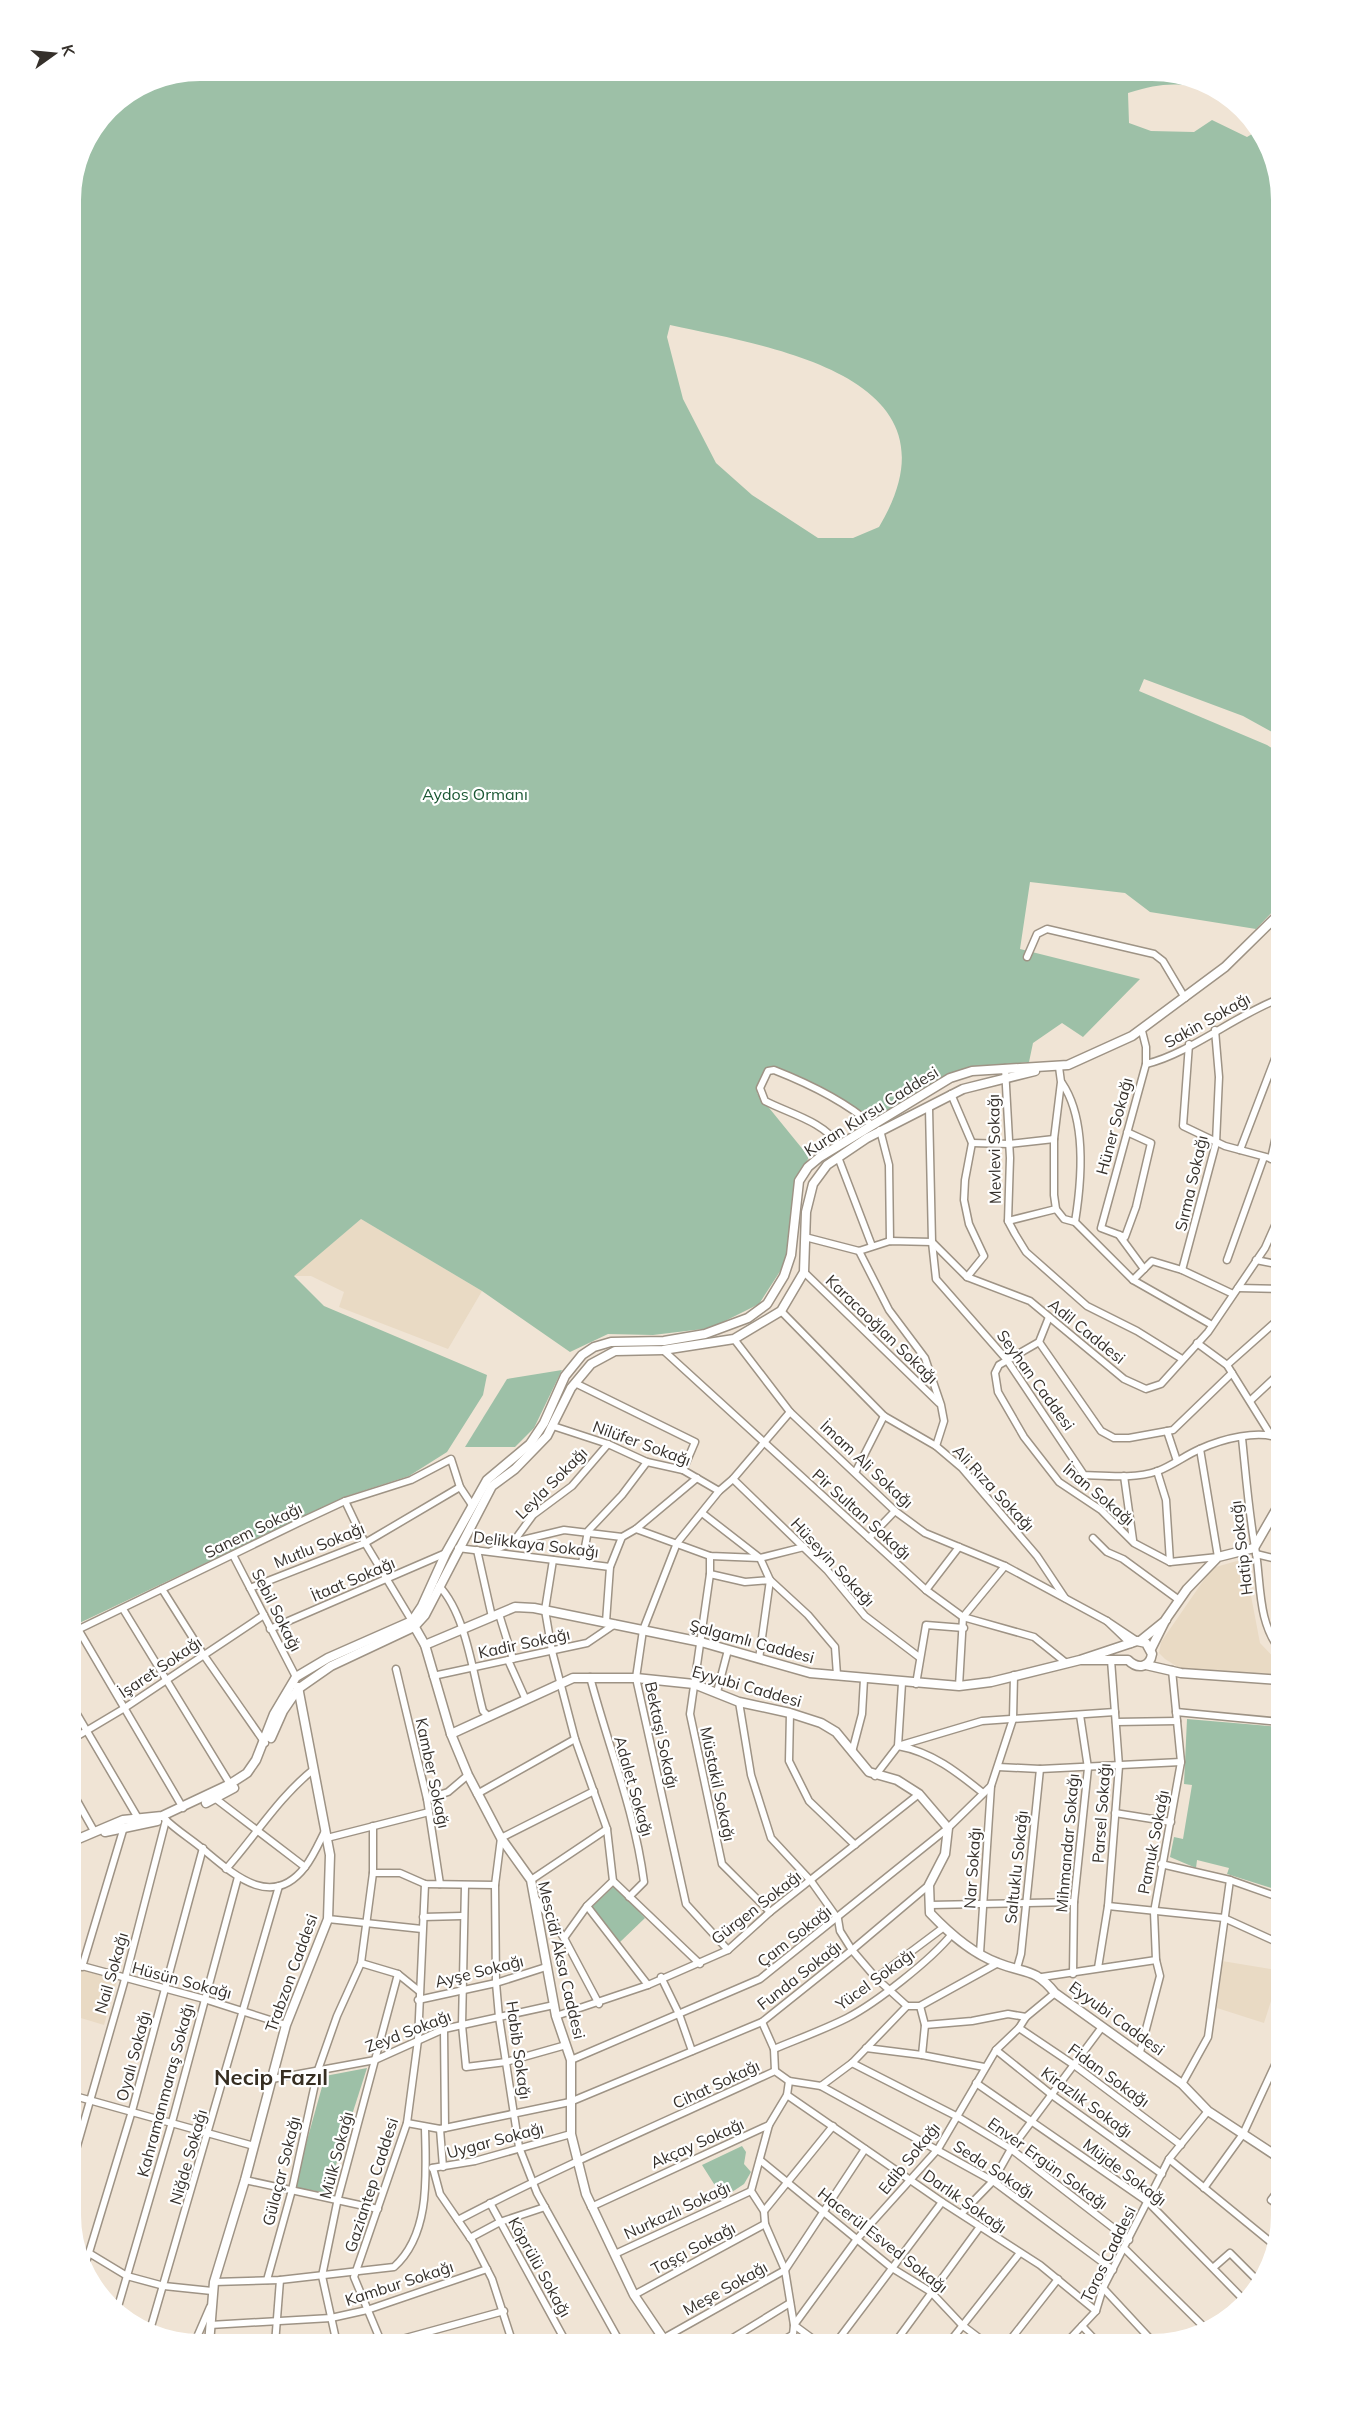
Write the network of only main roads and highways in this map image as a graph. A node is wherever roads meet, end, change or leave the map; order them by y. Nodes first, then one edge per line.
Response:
1 (1271, 924) edge
2 (1044, 1068) junction
3 (544, 1423) junction
4 (553, 1426) junction
5 (1271, 1520) edge
6 (1166, 1619) junction
7 (413, 1624) junction
8 (1134, 1643) junction
9 (425, 1645) junction
10 (1152, 1651) junction
11 (1080, 1660) junction
12 (1128, 1660) junction
13 (1146, 1665) junction
14 (1172, 1670) junction
15 (296, 1677) junction
16 (1271, 1679) edge
17 (298, 1689) junction
18 (451, 1734) junction
19 (164, 1818) junction
20 (81, 1837) edge
21 (81, 1843) edge
22 (1271, 2151) edge
23 (210, 2334) edge
24 (661, 2334) edge

1 - 2 main road, Kuran Kursu Caddesi
2 - 3 main road, Kuran Kursu Caddesi
2 - 4 main road, Kuran Kursu Caddesi
3 - 4 main road
3 - 7 main road, Kuran Kursu Caddesi
4 - 7 main road, Kuran Kursu Caddesi
5 - 6 main road
6 - 8 main road
6 - 10 main road
7 - 9 main road, Mescidi Aksa Caddesi
7 - 15 main road, Kuran Kursu Caddesi
7 - 17 main road, Kuran Kursu Caddesi
8 - 10 main road
8 - 11 main road
8 - 12 main road
9 - 11 main road, Şalgamlı Caddesi
9 - 18 main road, Mescidi Aksa Caddesi
10 - 13 main road
10 - 14 main road
11 - 12 main road
12 - 13 main road
13 - 14 main road
14 - 16 main road
15 - 17 main road, Trabzon Caddesi
15 - 19 main road, Kuran Kursu Caddesi
17 - 19 main road, Kuran Kursu Caddesi
17 - 23 main road, Trabzon Caddesi
18 - 22 main road, Eyyubi Caddesi
18 - 24 main road, Mescidi Aksa Caddesi
19 - 20 main road, Kuran Kursu Caddesi
19 - 21 main road, Kuran Kursu Caddesi

